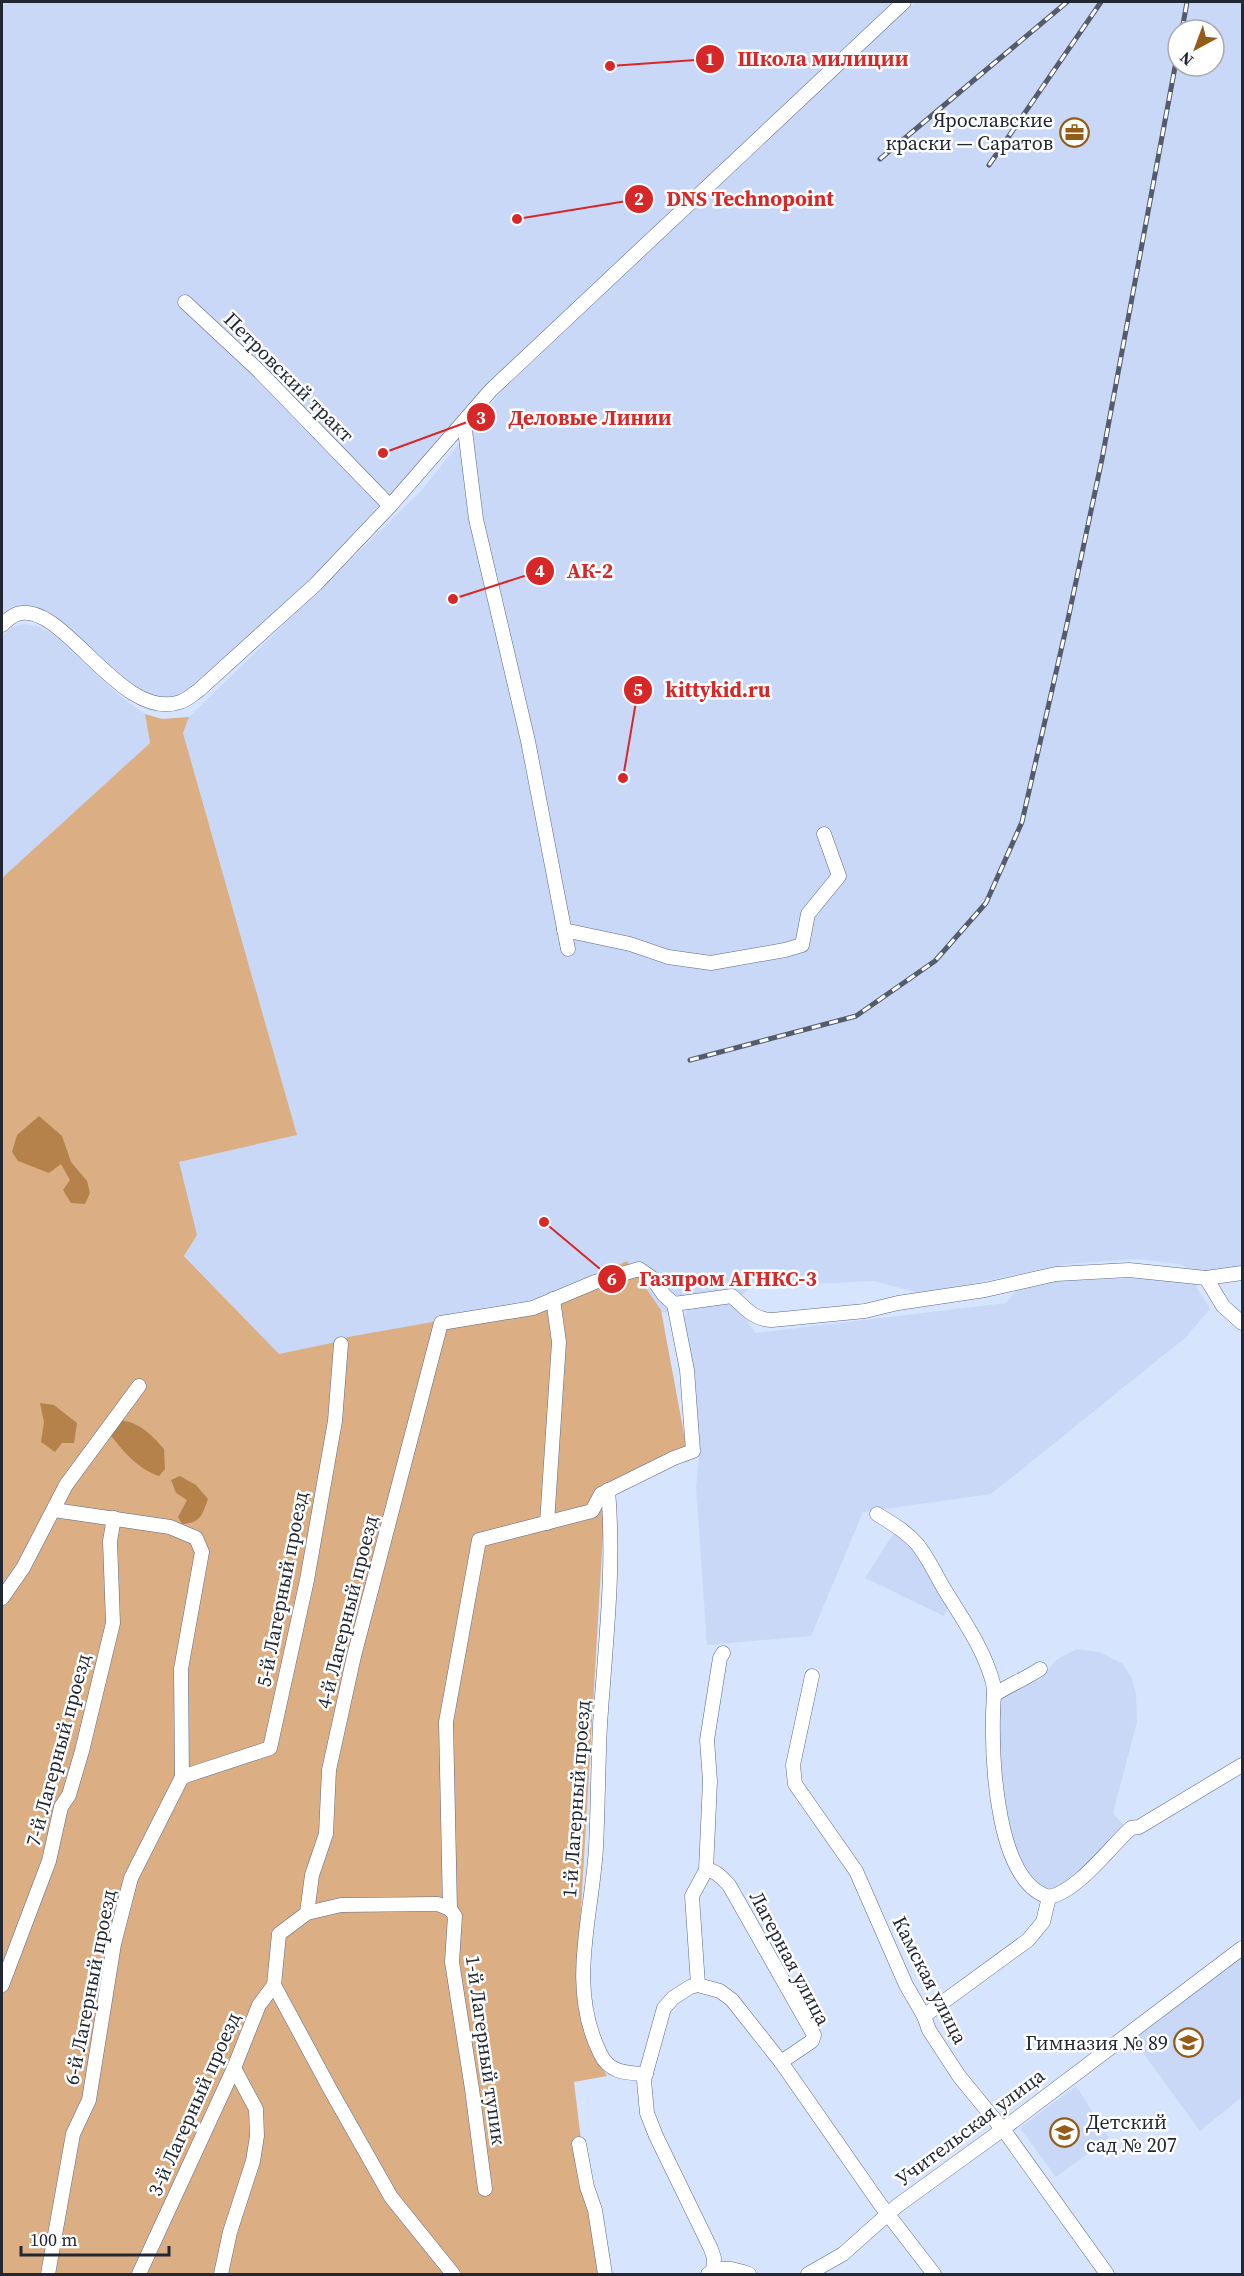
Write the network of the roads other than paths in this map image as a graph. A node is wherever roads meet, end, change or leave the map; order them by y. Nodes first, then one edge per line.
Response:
1 (904, 2) edge
2 (185, 302) dead end
3 (464, 422) junction
4 (390, 506) junction
5 (2, 625) edge
6 (824, 834) dead end
7 (564, 930) junction
8 (568, 949) dead end
9 (1242, 1273) edge
10 (1206, 1278) junction
11 (553, 1299) junction
12 (674, 1304) junction
13 (1242, 1323) edge
14 (341, 1344) dead end
15 (139, 1386) dead end
16 (608, 1490) junction
17 (54, 1510) junction
18 (877, 1514) dead end
19 (114, 1518) junction
20 (547, 1523) junction
21 (2, 1598) edge
22 (723, 1653) dead end
23 (1040, 1669) dead end
24 (812, 1676) dead end
25 (994, 1695) junction
26 (1242, 1765) edge
27 (182, 1777) junction
28 (706, 1870) junction
29 (1049, 1897) junction
30 (452, 1912) junction
31 (307, 1913) junction
32 (1242, 1948) edge
33 (2, 1985) edge
34 (274, 1985) junction
35 (698, 1985) junction
36 (924, 2016) junction
37 (781, 2062) junction
38 (234, 2068) junction
39 (646, 2074) junction
40 (1002, 2129) junction
41 (579, 2144) dead end
42 (485, 2189) dead end
43 (888, 2213) junction
44 (710, 2272) edge
45 (48, 2274) edge
46 (139, 2274) edge
47 (221, 2274) edge
48 (453, 2274) edge
49 (604, 2274) edge
50 (748, 2274) edge
51 (808, 2274) edge
52 (934, 2274) edge
53 (1107, 2274) edge

1 - 3 street
2 - 4 street, Петровский тракт
3 - 4 street
3 - 7 street
4 - 5 street
6 - 7 street
7 - 8 street
9 - 10 street
10 - 12 street
10 - 13 street
11 - 12 street
11 - 20 street
11 - 31 street, 4-й Лагерный проезд
12 - 16 street
14 - 27 street, 5-й Лагерный проезд
15 - 17 street
16 - 20 street
16 - 39 street, 1-й Лагерный проезд
17 - 19 street, 6-й Лагерный проезд
17 - 21 street
18 - 25 street
19 - 27 street, 6-й Лагерный проезд
19 - 33 street, 7-й Лагерный проезд
20 - 30 street
22 - 28 street
23 - 25 street
24 - 36 street, Камская улица
25 - 29 street
26 - 29 street
27 - 45 street, 6-й Лагерный проезд
28 - 35 street
28 - 37 street, Лагерная улица
29 - 36 street
30 - 31 street
30 - 42 street, 1-й Лагерный тупик
31 - 34 street
32 - 40 street, Учительская улица
34 - 38 street, 3-й Лагерный проезд
34 - 48 street
35 - 37 street
35 - 39 street
36 - 40 street, Камская улица
37 - 43 street
38 - 46 street, 3-й Лагерный проезд
38 - 47 street
39 - 44 street
40 - 43 street, Учительская улица
40 - 53 street, Камская улица
41 - 49 street
43 - 51 street, Учительская улица
43 - 52 street
44 - 50 street

